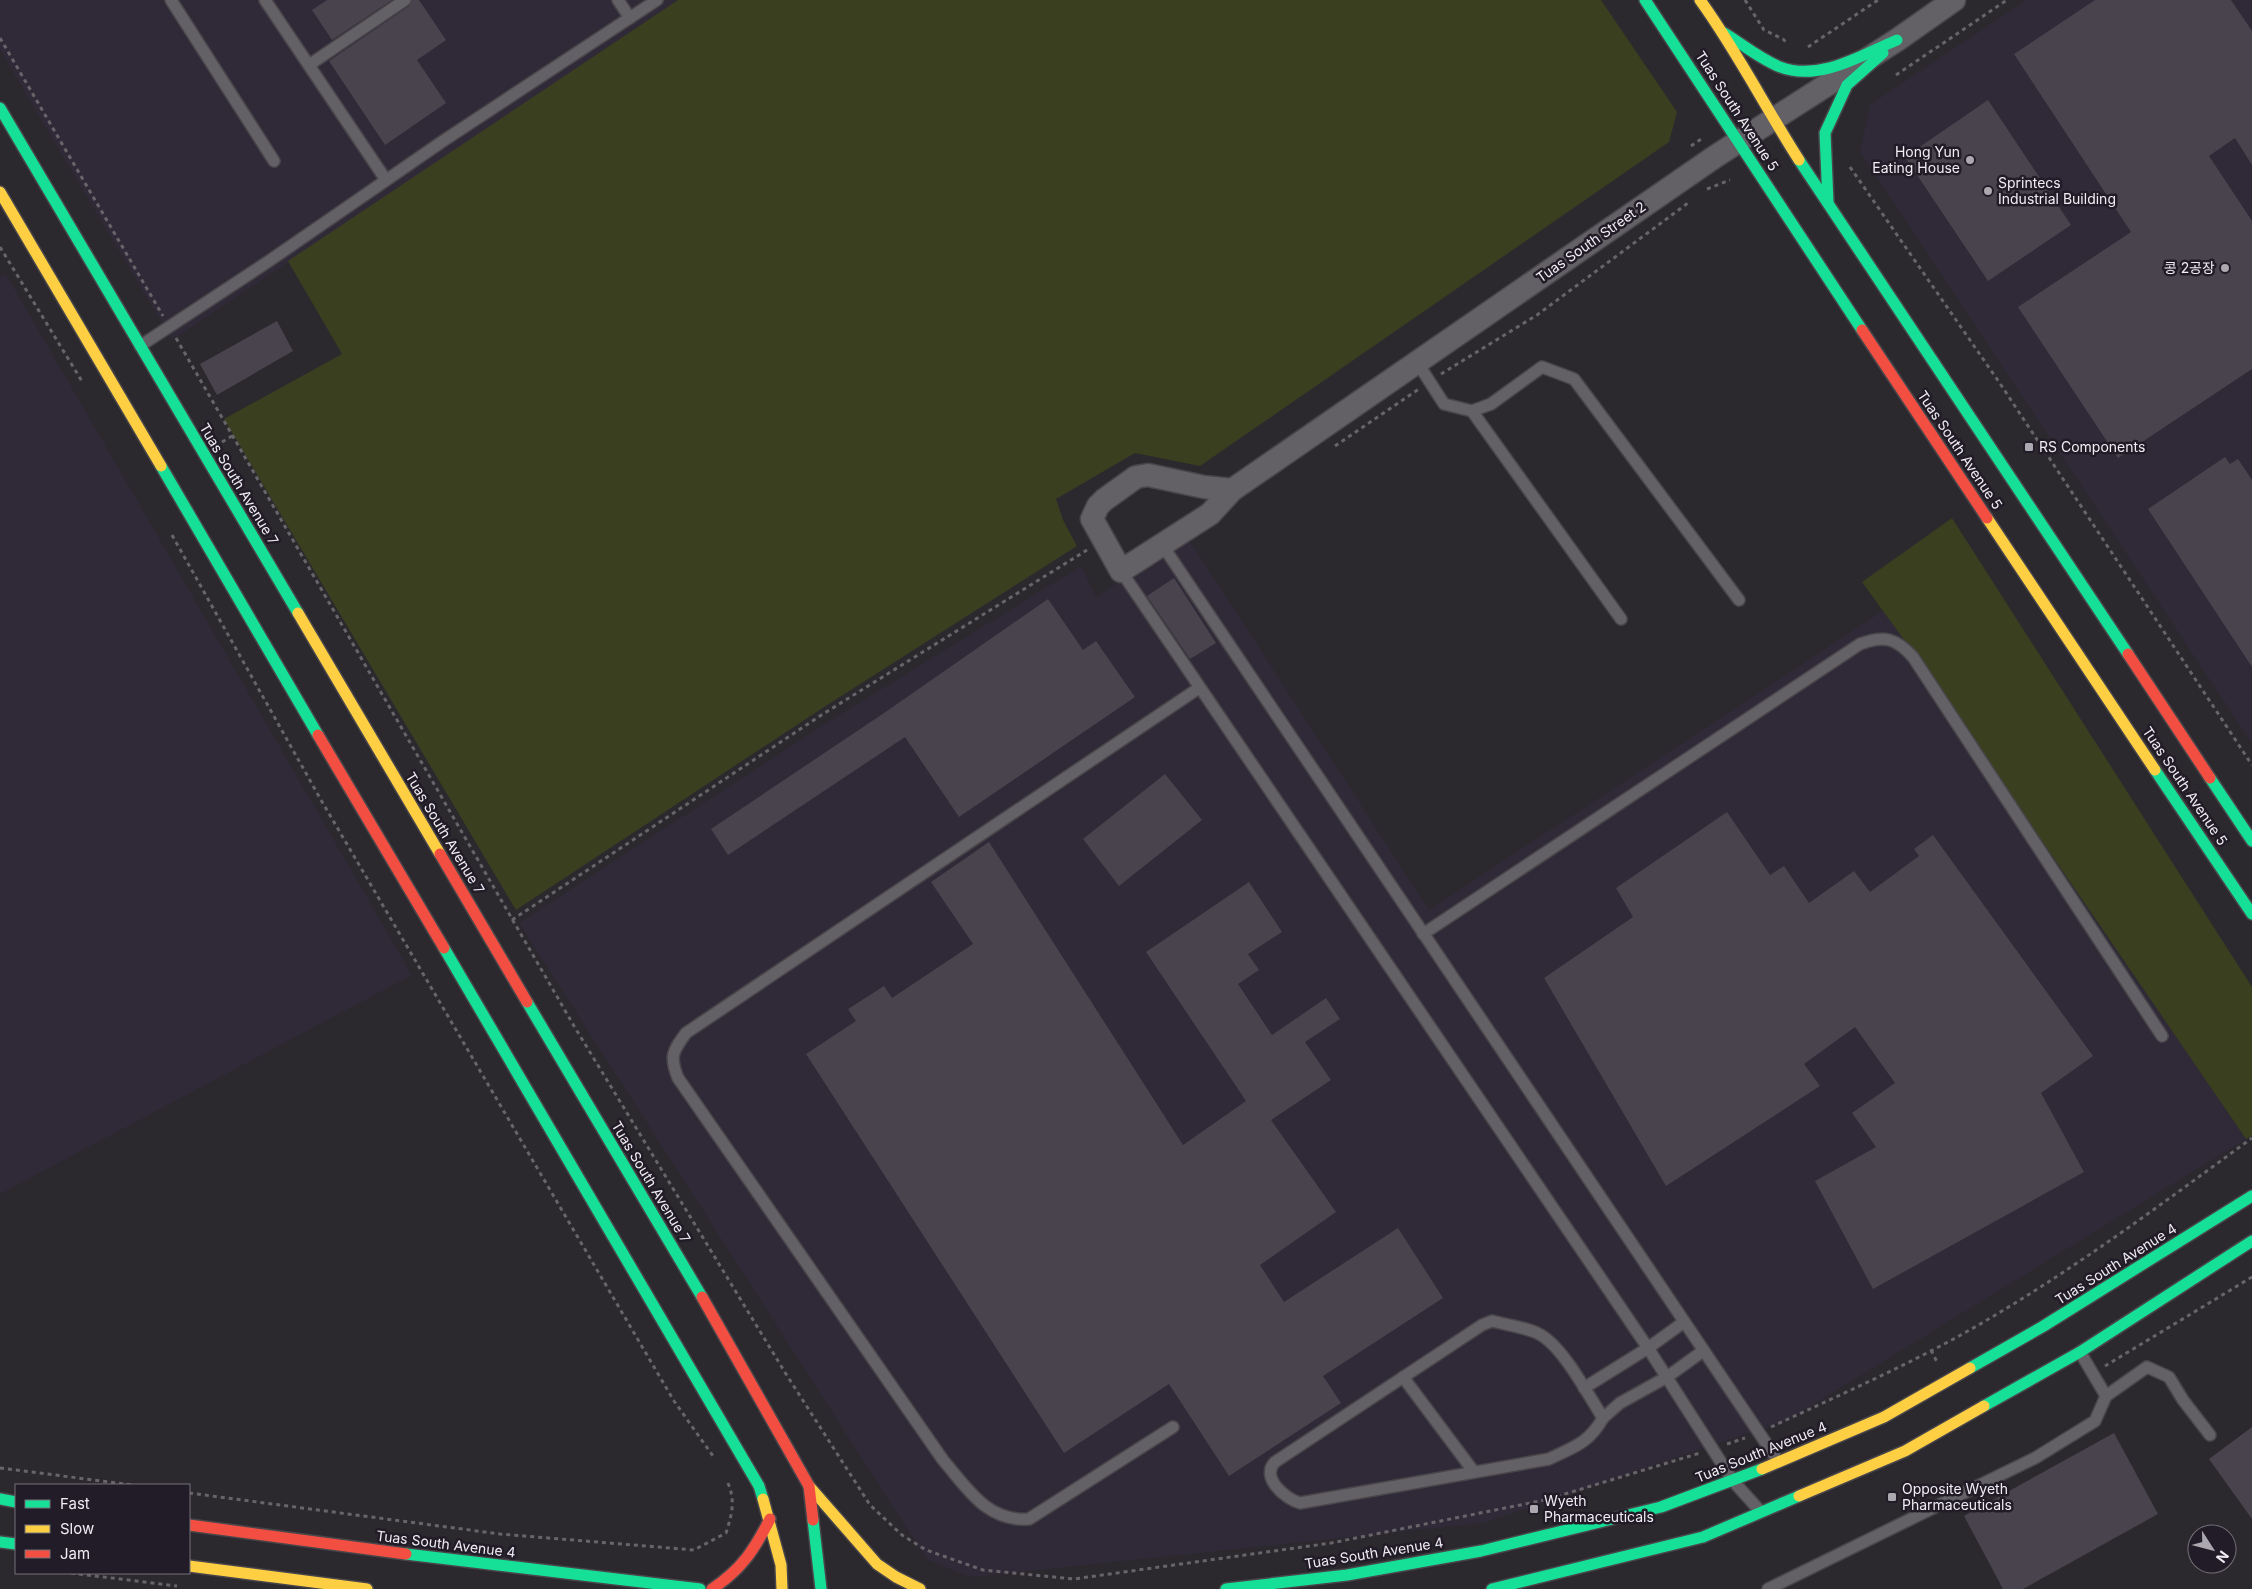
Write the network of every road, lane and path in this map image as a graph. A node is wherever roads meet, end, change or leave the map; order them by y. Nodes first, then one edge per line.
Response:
1 (170, 0) edge
2 (265, 0) edge
3 (405, 0) edge
4 (618, 0) edge
5 (656, 0) edge
6 (1645, 0) edge
7 (1700, 0) edge
8 (1745, 0) edge
9 (1878, 0) edge
10 (1954, 0) edge
11 (2007, 0) edge
12 (630, 18) junction
13 (1723, 32) junction
14 (0, 38) edge
15 (1897, 40) junction
16 (1789, 46) dead end
17 (1806, 49) dead end
18 (309, 65) junction
19 (1892, 78) dead end
20 (0, 108) edge
21 (1773, 120) junction
22 (1704, 137) dead end
23 (1739, 141) junction
24 (1686, 152) dead end
25 (274, 161) dead end
26 (1848, 164) dead end
27 (386, 180) junction
28 (0, 192) edge
29 (1828, 202) junction
30 (0, 246) edge
31 (169, 326) junction
32 (140, 346) junction
33 (1417, 362) junction
34 (87, 390) dead end
35 (1472, 411) junction
36 (1232, 490) junction
37 (171, 534) dead end
38 (1084, 543) dead end
39 (1163, 546) junction
40 (1087, 549) junction
41 (1092, 558) dead end
42 (1121, 571) junction
43 (1740, 600) dead end
44 (1621, 619) dead end
45 (1199, 688) junction
46 (2252, 765) edge
47 (2252, 841) edge
48 (2252, 914) edge
49 (512, 920) junction
50 (1423, 934) junction
51 (2162, 1036) dead end
52 (2252, 1138) edge
53 (2252, 1196) edge
54 (2252, 1241) edge
55 (1684, 1322) junction
56 (1648, 1348) junction
57 (1703, 1351) junction
58 (2080, 1352) junction
59 (1403, 1377) junction
60 (1667, 1377) junction
61 (1584, 1388) junction
62 (2106, 1396) junction
63 (1603, 1418) junction
64 (1173, 1427) dead end
65 (1758, 1433) junction
66 (2210, 1435) dead end
67 (1713, 1450) junction
68 (716, 1461) dead end
69 (1778, 1462) junction
70 (0, 1468) edge
71 (1474, 1472) junction
72 (725, 1476) dead end
73 (1732, 1481) junction
74 (126, 1484) edge
75 (809, 1486) junction
76 (190, 1493) edge
77 (0, 1500) edge
78 (15, 1502) edge
79 (1762, 1513) junction
80 (770, 1519) junction
81 (190, 1525) edge
82 (0, 1542) edge
83 (15, 1544) edge
84 (190, 1566) edge
85 (79, 1574) edge
86 (178, 1586) dead end
87 (367, 1589) edge
88 (700, 1589) edge
89 (712, 1589) edge
90 (782, 1589) edge
91 (821, 1589) edge
92 (920, 1589) edge
93 (1226, 1589) edge
94 (1492, 1589) edge
95 (1768, 1589) edge

1 - 25 lane
2 - 18 lane
3 - 18 lane
4 - 12 lane
5 - 12 lane
6 - 23 street, Tuas South Avenue 5
7 - 13 street, Tuas South Avenue 5
8 - 16 path
9 - 17 path
10 - 15 street, Tuas South Street 2
11 - 19 path
12 - 27 lane
13 - 15 street
13 - 21 street, Tuas South Avenue 5
14 - 31 path
15 - 21 street, Tuas South Street 2
15 - 29 street
18 - 27 lane
20 - 32 street, Tuas South Avenue 7
21 - 23 street, Tuas South Street 2
21 - 29 street, Tuas South Avenue 5
22 - 24 path
23 - 33 street, Tuas South Street 2
23 - 48 street, Tuas South Avenue 5
26 - 46 path
27 - 31 lane
28 - 80 street
29 - 47 street, Tuas South Avenue 5
30 - 34 path
31 - 32 lane
31 - 49 path
32 - 75 street, Tuas South Avenue 7
33 - 35 lane
33 - 36 street, Tuas South Street 2
35 - 43 lane
35 - 44 lane
36 - 39 street, Tuas South Street 2
36 - 42 street
37 - 68 path
38 - 40 path
39 - 42 street, Tuas South Street 2
39 - 50 lane
40 - 41 path
40 - 49 path
42 - 45 lane
45 - 56 lane
45 - 64 lane
49 - 67 path
50 - 51 lane
50 - 55 lane
52 - 65 path
53 - 69 street, Tuas South Avenue 4
54 - 58 street
55 - 56 lane
55 - 57 lane
56 - 60 lane
56 - 61 lane
57 - 60 lane
57 - 65 lane
58 - 62 lane
58 - 79 street
59 - 61 lane
59 - 71 lane
59 - 71 lane
60 - 63 lane
60 - 67 lane
61 - 63 lane
62 - 66 lane
62 - 95 lane
63 - 71 lane
65 - 67 path
65 - 69 lane
67 - 73 lane
69 - 73 street, Tuas South Avenue 4
70 - 74 path
72 - 76 path
73 - 79 lane
73 - 93 street, Tuas South Avenue 4
75 - 91 street, Tuas South Avenue 7
75 - 92 street
77 - 78 street
79 - 94 street
80 - 89 street
80 - 90 street
81 - 88 street, Tuas South Avenue 4
82 - 83 street
84 - 87 street
85 - 86 path

